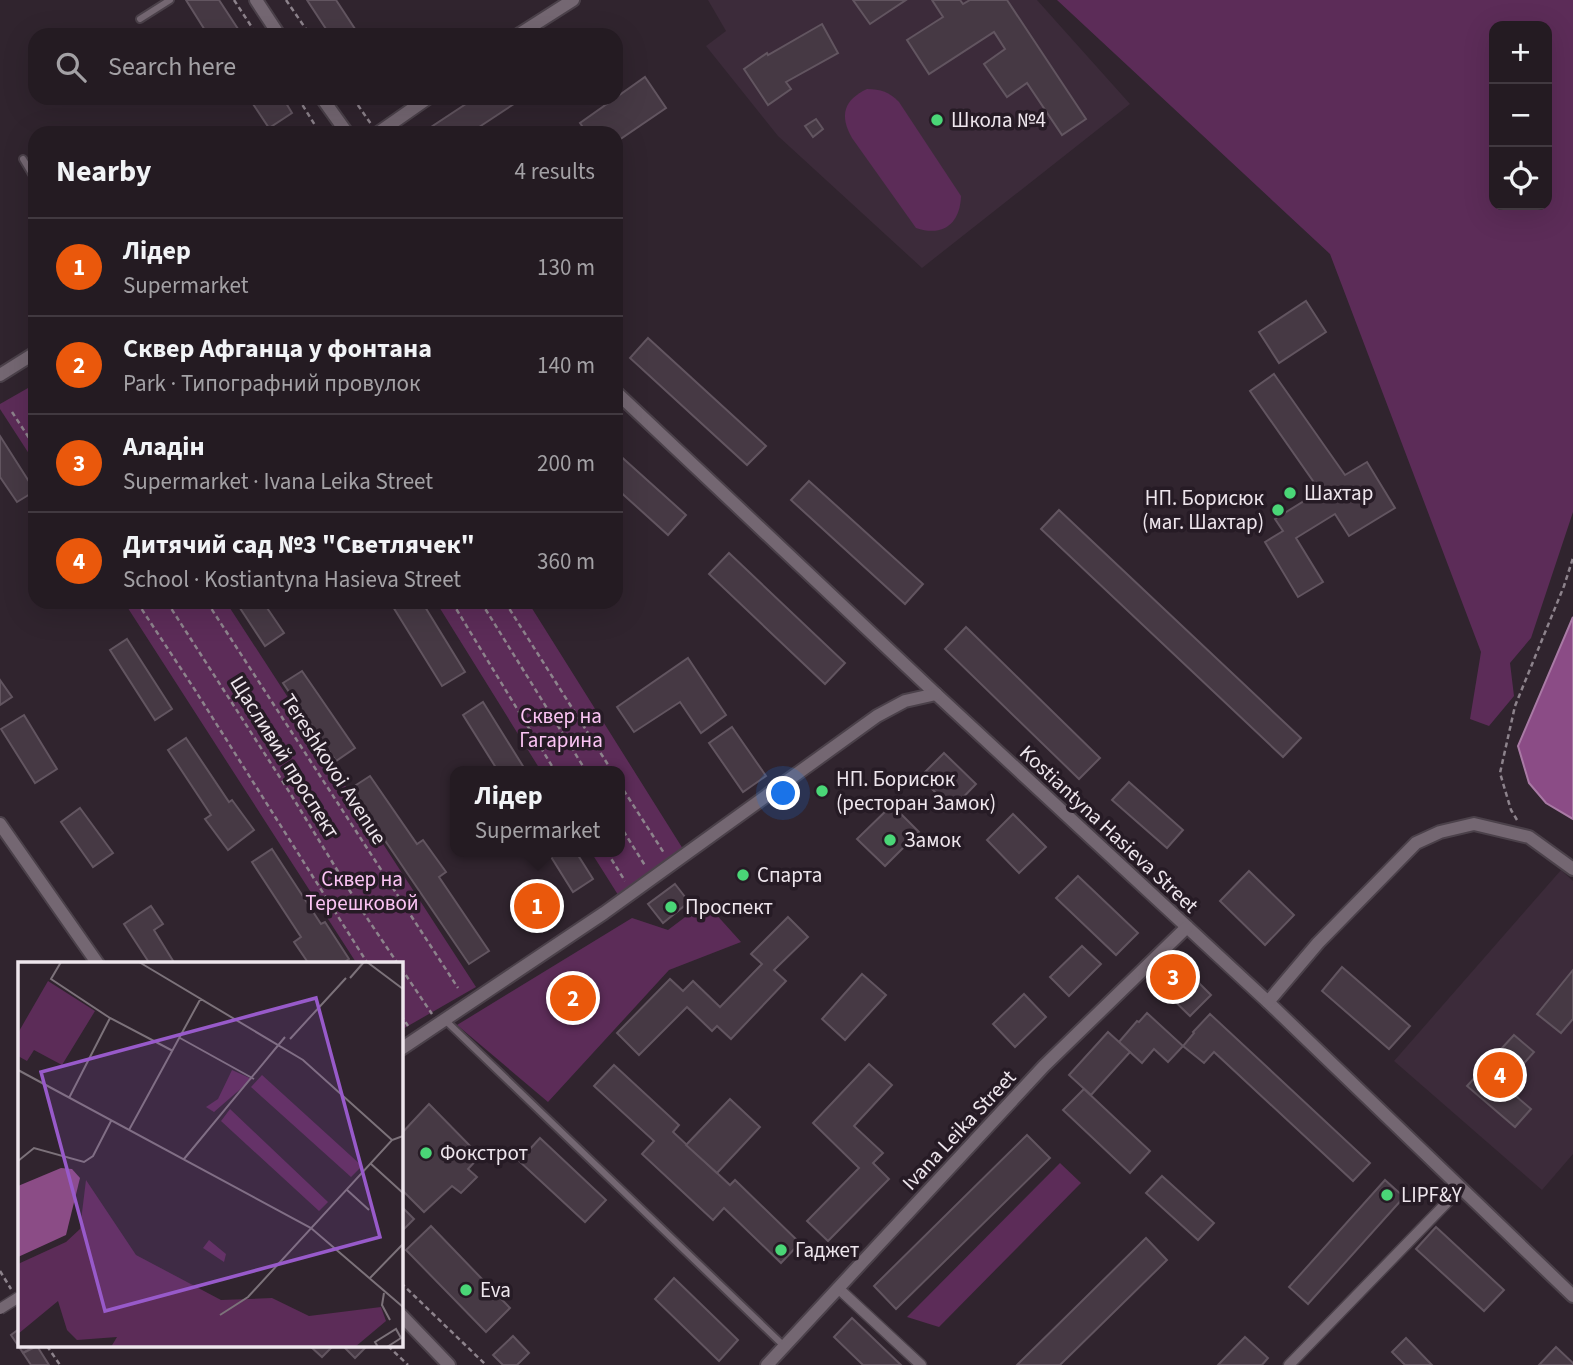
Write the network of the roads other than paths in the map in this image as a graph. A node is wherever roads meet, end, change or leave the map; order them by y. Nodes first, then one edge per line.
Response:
1 (170, 0) edge
2 (256, 0) edge
3 (572, 0) edge
4 (140, 19) dead end
5 (274, 28) edge
6 (530, 28) edge
7 (327, 105) edge
8 (416, 105) edge
9 (342, 126) edge
10 (379, 126) edge
11 (23, 159) dead end
12 (28, 167) edge
13 (28, 357) edge
14 (0, 375) edge
15 (623, 399) edge
16 (936, 694) junction
17 (0, 824) edge
18 (1573, 869) edge
19 (1187, 928) junction
20 (97, 962) edge
21 (1268, 1002) junction
22 (445, 1020) junction
23 (402, 1048) edge
24 (1461, 1188) junction
25 (838, 1288) junction
26 (16, 1294) edge
27 (1573, 1296) edge
28 (0, 1309) edge
29 (402, 1316) edge
30 (784, 1346) junction
31 (449, 1365) edge
32 (766, 1365) edge
33 (921, 1365) edge
34 (1289, 1365) edge

1 - 4 lane
2 - 5 street
3 - 6 street
7 - 9 street
8 - 10 street
11 - 12 lane
13 - 14 street
15 - 16 street, Kostiantyna Hasieva Street
16 - 19 street, Kostiantyna Hasieva Street
16 - 22 street
17 - 20 street
18 - 21 street
19 - 21 street, Kostiantyna Hasieva Street
19 - 25 street, Ivana Leika Street
21 - 24 street, Kostiantyna Hasieva Street
22 - 23 street
22 - 30 lane
24 - 27 street, Kostiantyna Hasieva Street
24 - 34 street
25 - 30 street, Ivana Leika Street
25 - 33 street
26 - 28 street, bridge
29 - 31 street
30 - 32 street, Ivana Leika Street

